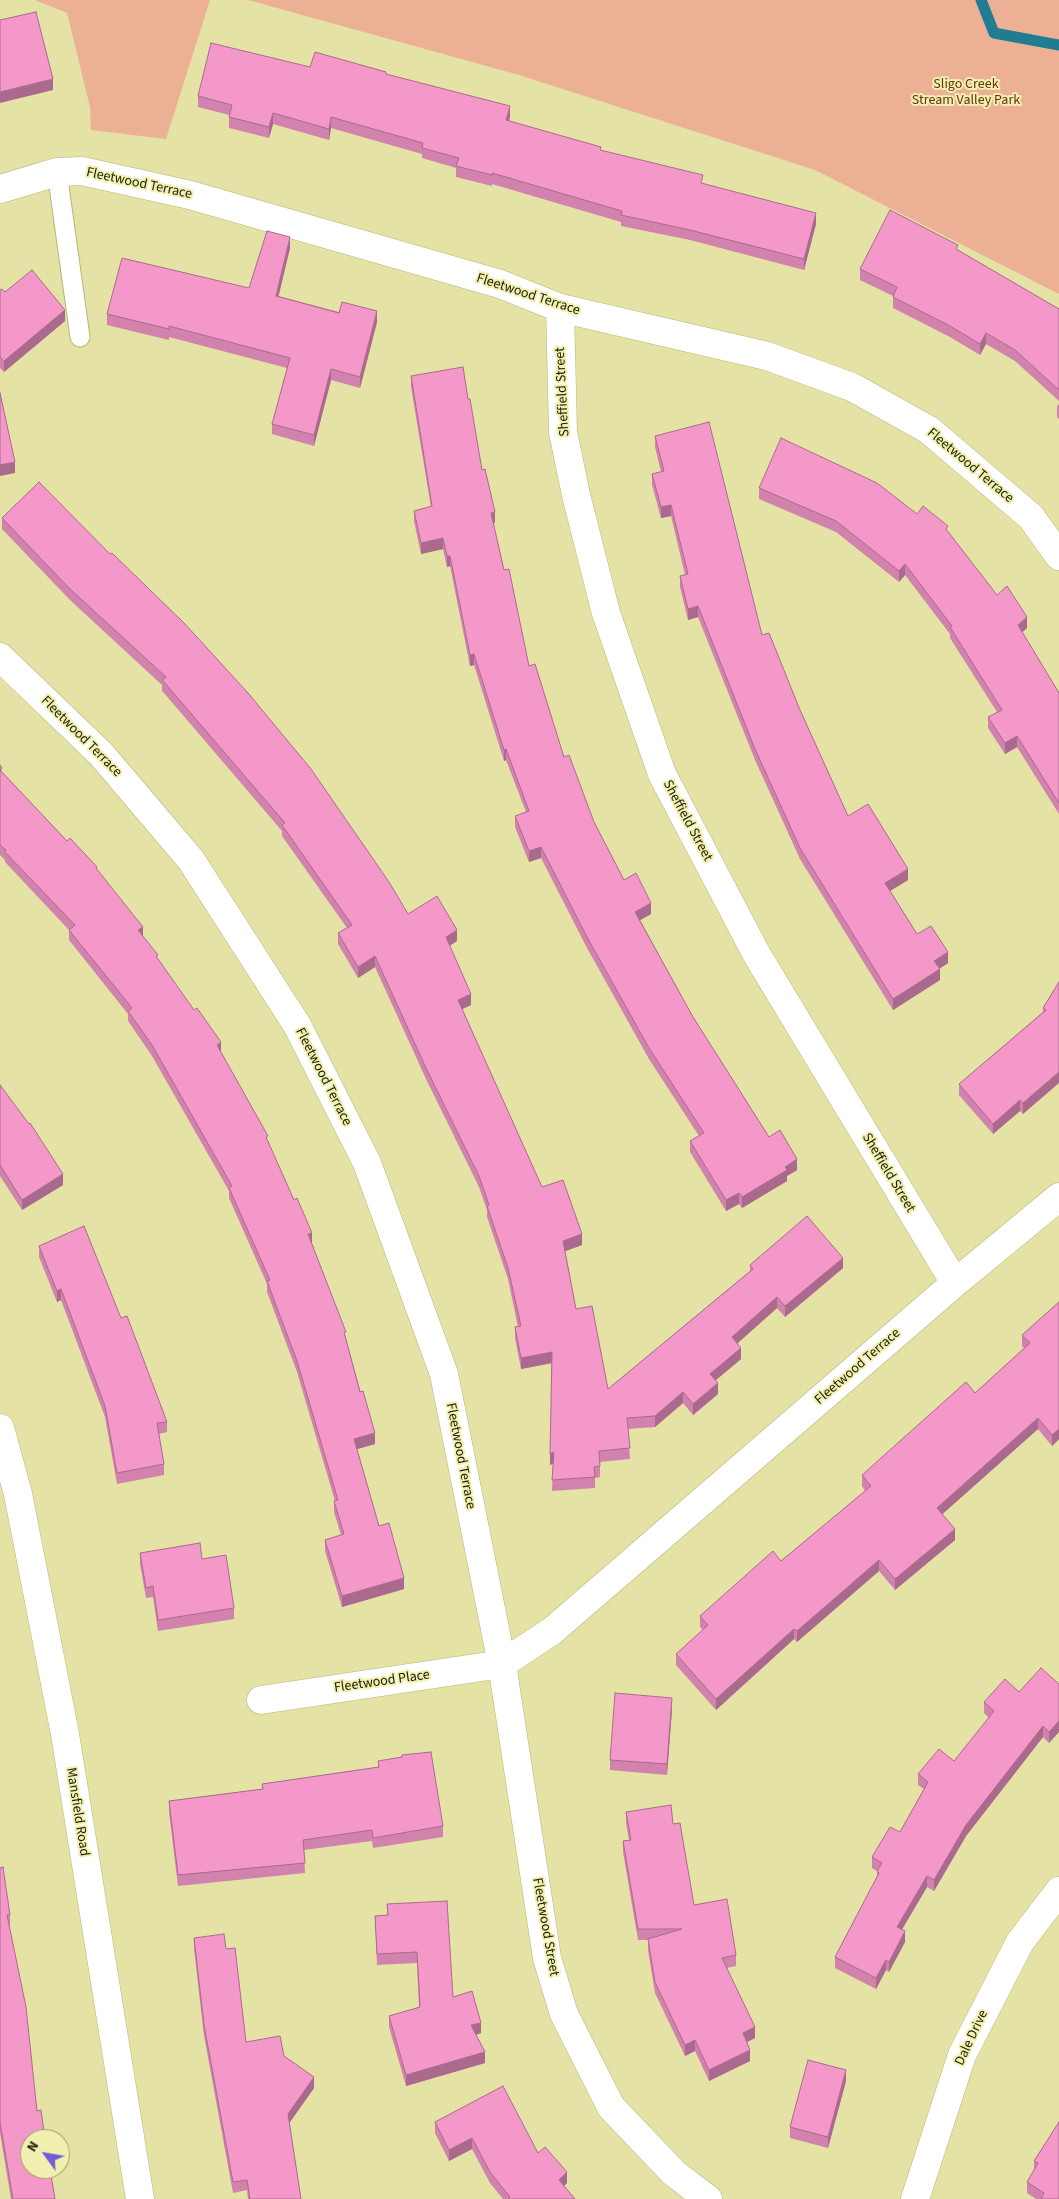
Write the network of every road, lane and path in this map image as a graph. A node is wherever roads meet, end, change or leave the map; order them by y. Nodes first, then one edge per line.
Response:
1 (57, 172) junction
2 (0, 189) edge
3 (560, 308) junction
4 (80, 338) dead end
5 (1059, 556) edge
6 (0, 657) edge
7 (1059, 1197) edge
8 (955, 1283) junction
9 (0, 1428) edge
10 (502, 1664) junction
11 (261, 1700) dead end
12 (1059, 1891) edge
13 (140, 2199) edge
14 (708, 2199) edge
15 (915, 2199) edge

1 - 2 street, Fleetwood Terrace
1 - 3 street, Fleetwood Terrace
1 - 4 lane
3 - 5 street, Fleetwood Terrace
3 - 8 street, Sheffield Street
6 - 10 street, Fleetwood Terrace
7 - 8 street, Fleetwood Terrace
8 - 10 street, Fleetwood Terrace
9 - 13 street, Mansfield Road
10 - 11 street, Fleetwood Place
10 - 14 street, Fleetwood Street
12 - 15 street, Dale Drive

